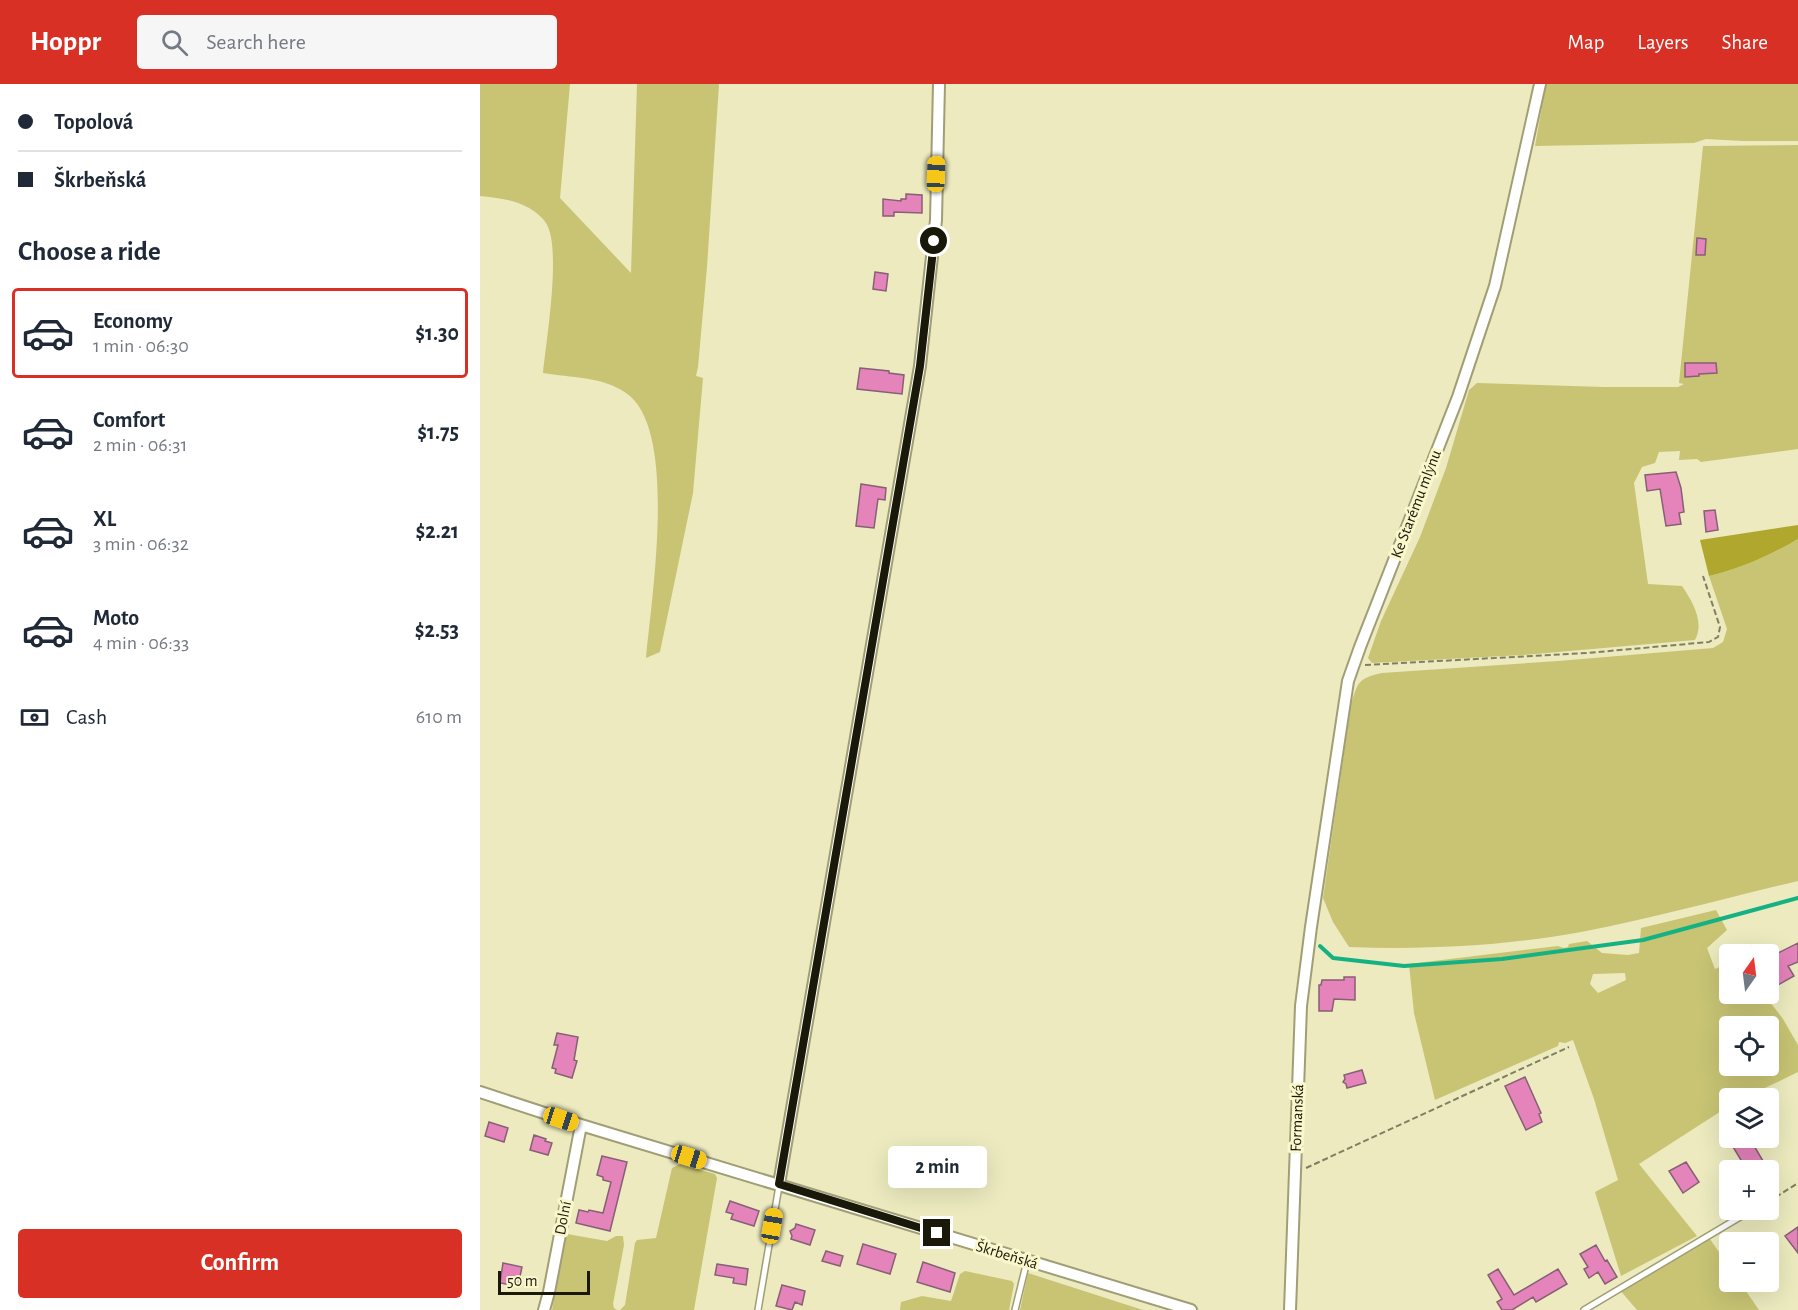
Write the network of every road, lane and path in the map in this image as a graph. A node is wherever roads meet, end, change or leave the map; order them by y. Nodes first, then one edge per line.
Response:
1 (939, 84) edge
2 (1540, 84) edge
3 (1703, 576) dead end
4 (1353, 666) junction
5 (1311, 927) joint
6 (1569, 1047) dead end
7 (480, 1092) edge
8 (581, 1125) junction
9 (1295, 1173) junction
10 (779, 1184) junction
11 (1798, 1184) edge
12 (1779, 1195) edge
13 (1735, 1220) edge
14 (1027, 1261) junction
15 (544, 1310) edge
16 (758, 1310) edge
17 (1016, 1310) edge
18 (1191, 1310) edge
19 (1290, 1310) edge
20 (1584, 1310) edge

1 - 10 street
2 - 4 street, Ke Starému mlýnu
3 - 4 path
4 - 5 street, Ke Starému mlýnu
5 - 9 street, Formanská
6 - 9 path
7 - 8 street, Škrbeňská
8 - 10 street, Škrbeňská
8 - 15 street, Dolní
9 - 19 street, Formanská
10 - 14 street, Škrbeňská
10 - 16 lane
11 - 12 path
13 - 20 lane
14 - 17 lane
14 - 18 street, Škrbeňská

